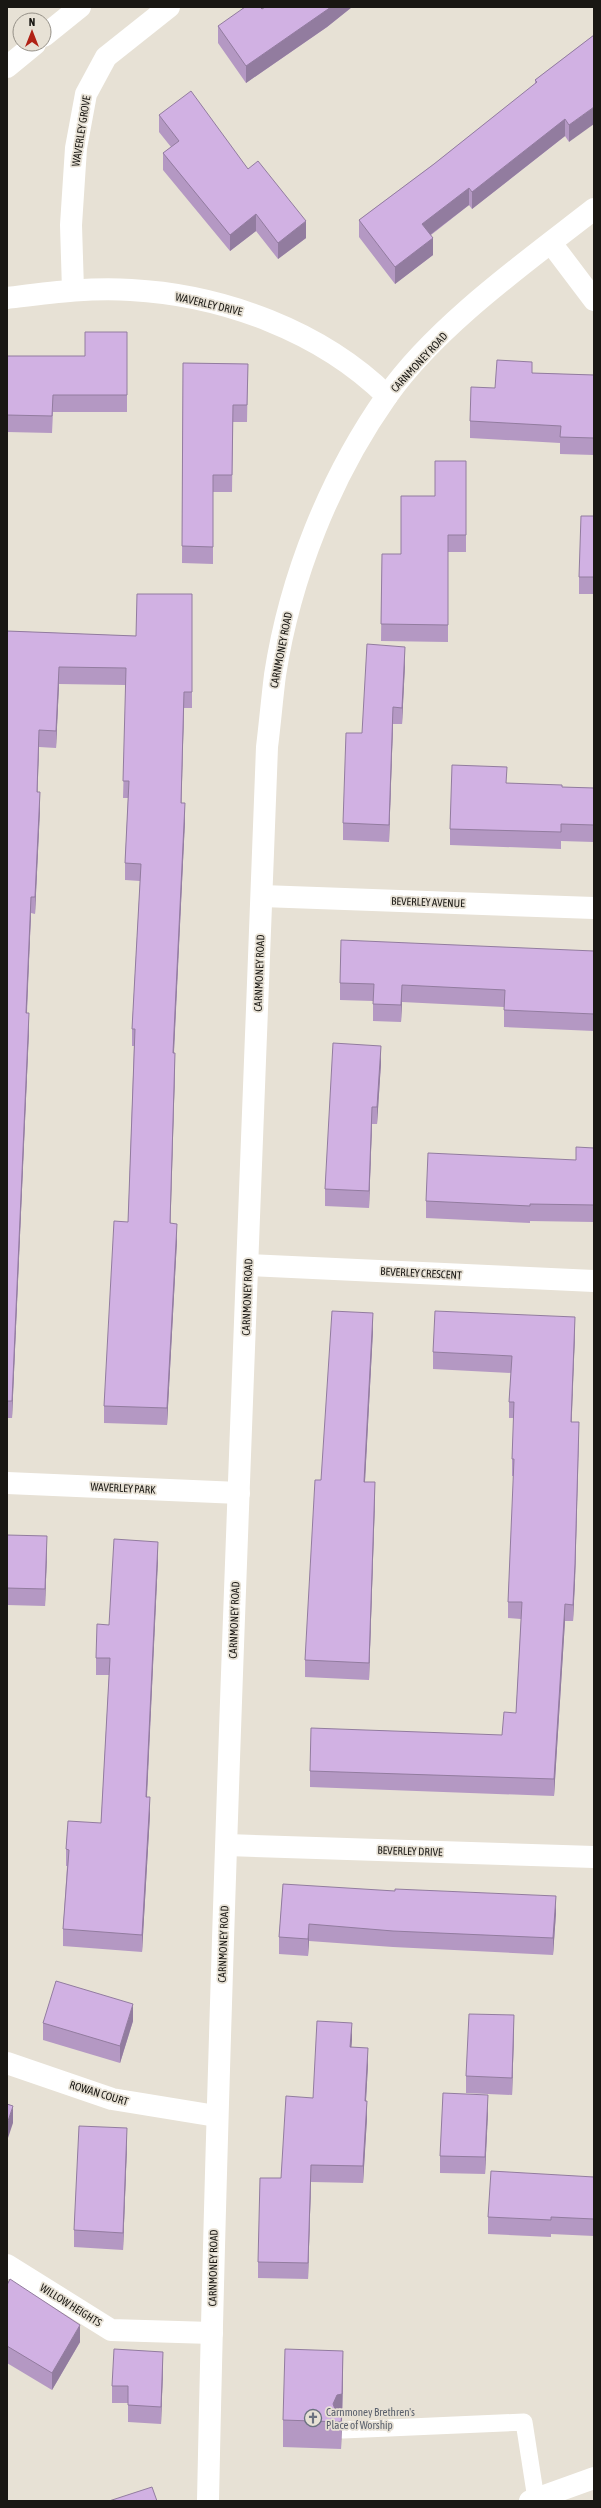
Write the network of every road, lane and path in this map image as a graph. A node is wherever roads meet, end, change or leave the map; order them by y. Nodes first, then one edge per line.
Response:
1 (80, 7) edge
2 (169, 7) edge
3 (52, 30) edge
4 (25, 52) edge
5 (7, 66) edge
6 (594, 209) edge
7 (550, 243) junction
8 (73, 290) junction
9 (7, 298) edge
10 (594, 300) edge
11 (387, 396) junction
12 (262, 896) junction
13 (594, 908) edge
14 (248, 1265) junction
15 (594, 1281) edge
16 (7, 1483) edge
17 (239, 1494) junction
18 (227, 1845) junction
19 (594, 1856) edge
20 (7, 2063) edge
21 (216, 2116) junction
22 (7, 2265) edge
23 (212, 2333) junction
24 (343, 2430) edge
25 (594, 2478) edge
26 (533, 2500) edge
27 (208, 2501) edge

1 - 3 street
2 - 8 street, WAVERLEY GROVE
4 - 5 street
6 - 7 street, CARNMONEY ROAD
7 - 10 street
7 - 11 street, CARNMONEY ROAD
8 - 9 street, WAVERLEY DRIVE
8 - 11 street, WAVERLEY DRIVE
11 - 12 street, CARNMONEY ROAD
12 - 13 street, BEVERLEY AVENUE
12 - 14 street, CARNMONEY ROAD
14 - 15 street, BEVERLEY CRESCENT
14 - 17 street, CARNMONEY ROAD
16 - 17 street, WAVERLEY PARK
17 - 18 street, CARNMONEY ROAD
18 - 19 street, BEVERLEY DRIVE
18 - 21 street, CARNMONEY ROAD
20 - 21 street, ROWAN COURT
21 - 23 street, CARNMONEY ROAD
22 - 23 street, WILLOW HEIGHTS
23 - 27 street, CARNMONEY ROAD
24 - 26 lane
25 - 26 street

